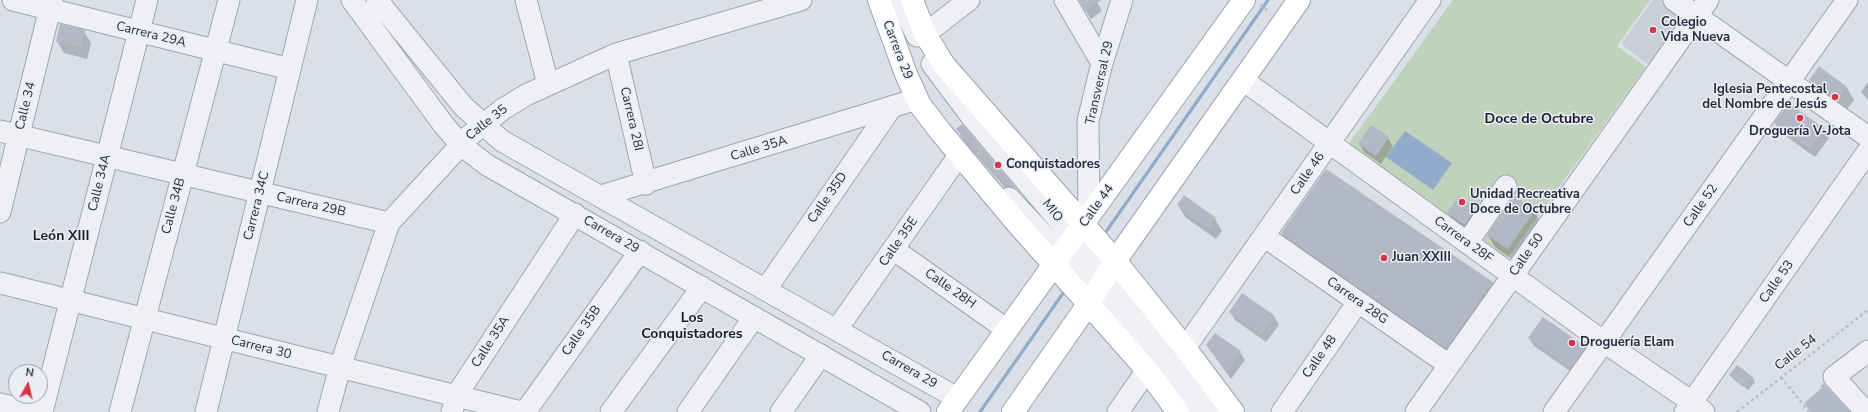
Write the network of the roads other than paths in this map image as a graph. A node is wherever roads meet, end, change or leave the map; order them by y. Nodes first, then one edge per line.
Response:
1 (13, 0) edge
2 (147, 0) edge
3 (229, 0) edge
4 (307, 0) edge
5 (352, 0) edge
6 (526, 0) edge
7 (801, 0) edge
8 (879, 0) edge
9 (891, 0) edge
10 (899, 0) edge
11 (912, 0) edge
12 (969, 0) edge
13 (1065, 0) edge
14 (1122, 0) edge
15 (1299, 0) edge
16 (1430, 0) edge
17 (1674, 0) edge
18 (1847, 0) edge
19 (1250, 1) edge
20 (387, 4) edge
21 (50, 5) edge
22 (1702, 8) edge
23 (139, 32) junction
24 (925, 34) junction
25 (216, 51) junction
26 (616, 54) junction
27 (1102, 63) junction
28 (290, 69) junction
29 (1243, 80) junction
30 (1789, 81) junction
31 (548, 84) junction
32 (917, 99) junction
33 (463, 106) junction
34 (891, 108) junction
35 (443, 124) junction
36 (483, 124) junction
37 (9, 133) edge
38 (1868, 137) edge
39 (502, 141) junction
40 (1330, 143) junction
41 (460, 144) junction
42 (1868, 151) edge
43 (960, 154) junction
44 (107, 156) junction
45 (487, 165) junction
46 (183, 174) junction
47 (646, 184) junction
48 (1506, 186) dead end
49 (260, 193) junction
50 (601, 196) junction
51 (0, 212) edge
52 (575, 214) junction
53 (389, 223) junction
54 (1265, 237) junction
55 (1072, 243) junction
56 (1467, 243) junction
57 (893, 249) junction
58 (640, 251) junction
59 (1512, 276) junction
60 (1099, 280) junction
61 (0, 283) edge
62 (702, 287) junction
63 (766, 289) junction
64 (70, 301) junction
65 (1358, 302) junction
66 (754, 317) junction
67 (144, 319) junction
68 (837, 329) junction
69 (1006, 329) junction
70 (224, 339) junction
71 (1604, 342) junction
72 (1185, 348) junction
73 (1868, 351) edge
74 (821, 355) junction
75 (1449, 365) junction
76 (340, 367) junction
77 (1147, 370) junction
78 (929, 382) junction
79 (0, 404) edge
80 (454, 404) edge
81 (952, 405) edge
82 (1854, 408) edge
83 (1694, 409) edge
84 (916, 410) edge
85 (33, 412) edge
86 (42, 412) edge
87 (120, 412) edge
88 (206, 412) edge
89 (328, 412) edge
90 (522, 412) edge
91 (525, 412) edge
92 (611, 412) edge
93 (688, 412) edge
94 (781, 412) edge
95 (1013, 412) edge
96 (1118, 412) edge
97 (1178, 412) edge
98 (1197, 412) edge
99 (1218, 412) edge
100 (1233, 412) edge
101 (1282, 412) edge
102 (1416, 412) edge
103 (1554, 412) edge

1 - 21 street, Carrera 29A
2 - 23 street, Calle 34A
3 - 25 street, Calle 34B
4 - 28 street, Carrera 34C
5 - 35 street, Carrera 29
6 - 31 street
7 - 26 street, Calle 35
8 - 32 main road, Carrera 29
9 - 55 street, MIO
10 - 55 street, MIO
11 - 24 main road, Carrera 29
12 - 24 street
13 - 27 street
14 - 27 street, Transversal 29
15 - 29 main road
16 - 40 street, Calle 46
17 - 22 street
18 - 30 street, Calle 52
19 - 55 main road, Calle 44
20 - 33 street, Carrera 29
21 - 23 street, Carrera 29A
21 - 37 street, Calle 34
22 - 30 street
22 - 59 street, Calle 50
23 - 25 street, Carrera 29A
23 - 44 street, Calle 34A
24 - 55 main road, Carrera 29
25 - 28 street, Carrera 29A
25 - 46 street, Calle 34B
26 - 31 street, Calle 35
26 - 47 street, Carrera 28I
27 - 55 street, Transversal 29
28 - 49 street, Carrera 34C
29 - 40 street, Carrera 28F
29 - 60 main road
30 - 38 street
30 - 71 street, Calle 52
31 - 36 street, Calle 35
32 - 34 street, Calle 35A
32 - 43 main road, Carrera 29
33 - 35 street
33 - 36 street, Carrera 29
34 - 47 street, Calle 35A
34 - 63 street, Calle 35D
35 - 41 street, Carrera 29
36 - 39 street, Carrera 29
36 - 41 street, Calle 35
37 - 44 street, Carrera 29B
37 - 51 street, Calle 34
39 - 45 street
39 - 50 street, Carrera 29
40 - 54 street, Calle 46
40 - 56 street, Carrera 28F
41 - 45 street, Carrera 29
41 - 53 street, Calle 35
42 - 83 street, Calle 53
43 - 55 main road, Carrera 29
43 - 57 street, Calle 35E
44 - 46 street, Carrera 29B
44 - 64 street, Calle 34A
45 - 52 street, Carrera 29
46 - 49 street, Carrera 29B
46 - 67 street, Calle 34B
47 - 50 street, Calle 35A
48 - 56 street
49 - 53 street, Carrera 29B
49 - 70 street, Carrera 34C
50 - 63 street, Carrera 29
52 - 58 street, Carrera 29
52 - 80 street, Calle 35A
53 - 76 street, Calle 35
54 - 65 street, Carrera 28G
54 - 72 street, Calle 46
55 - 60 main road, Carrera 29
55 - 60 main road, Carrera 29
55 - 69 main road, Calle 44
56 - 59 street, Carrera 28F
57 - 68 street, Calle 35E
57 - 69 street, Calle 28H
58 - 62 street, Carrera 29
58 - 91 street, Calle 35B
59 - 71 street, Carrera 28F
59 - 75 street, Calle 50
60 - 72 main road, Carrera 29
60 - 77 main road, Carrera 29
60 - 95 main road
60 - 98 street
60 - 99 street
61 - 64 street, Carrera 30
62 - 66 street, Carrera 29
62 - 92 street
63 - 68 street, Carrera 29
64 - 67 street, Carrera 30
64 - 86 street, Calle 34A
65 - 75 street, Carrera 28G
65 - 101 street, Calle 48
66 - 74 street, Carrera 29
66 - 93 street
67 - 70 street, Carrera 30
67 - 87 street, Calle 34B
68 - 78 street, Carrera 29
69 - 81 main road, Calle 44
70 - 76 street, Carrera 30
70 - 88 street, Carrera 34C
71 - 83 street, Carrera 28F
71 - 103 street, Calle 52
72 - 100 main road, Carrera 29
73 - 82 street
74 - 84 street, Carrera 29
74 - 94 street
75 - 102 street, Calle 50
76 - 80 street, Carrera 30
76 - 89 street, Calle 35
77 - 96 street
77 - 97 main road, Carrera 29
78 - 81 street, Carrera 29
78 - 84 street
79 - 85 street
80 - 90 street, Carrera 30

